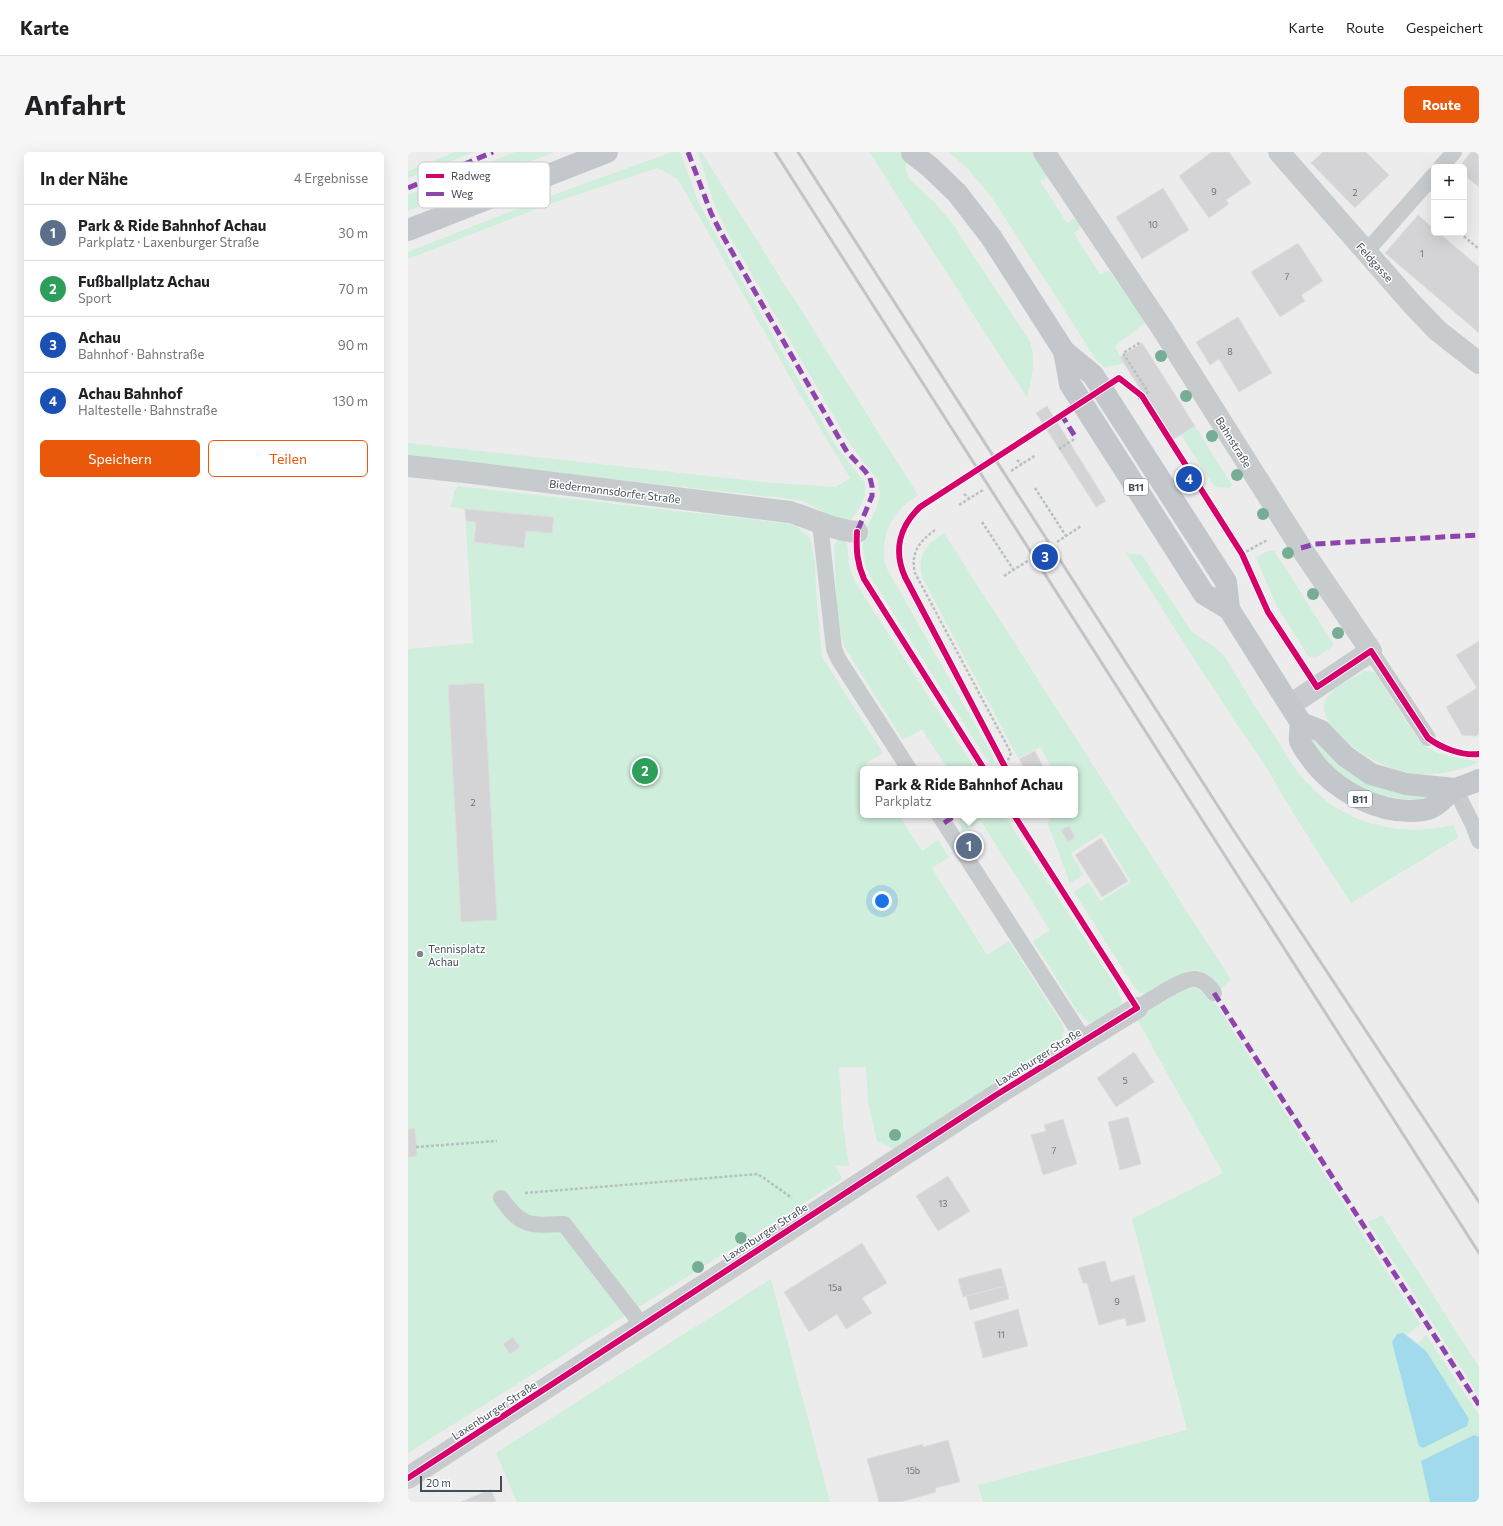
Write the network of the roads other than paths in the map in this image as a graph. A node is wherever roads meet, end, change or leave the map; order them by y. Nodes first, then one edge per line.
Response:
1 (607, 152) edge
2 (1044, 152) edge
3 (1280, 152) edge
4 (1454, 152) edge
5 (912, 153) dead end
6 (1444, 164) edge
7 (550, 174) edge
8 (1431, 178) edge
9 (464, 208) edge
10 (408, 230) edge
11 (1366, 252) junction
12 (1479, 363) edge
13 (408, 466) edge
14 (820, 523) junction
15 (857, 532) dead end
16 (1370, 651) junction
17 (1290, 705) junction
18 (1428, 738) dead end
19 (907, 766) edge
20 (1479, 780) edge
21 (1455, 790) junction
22 (941, 818) edge
23 (1479, 841) edge
24 (1214, 993) dead end
25 (1137, 1008) joint
26 (1084, 1040) junction
27 (501, 1198) dead end
28 (642, 1325) junction
29 (408, 1478) edge

1 - 7 main road
2 - 16 street, Bahnstraße
3 - 11 street, Feldgasse
4 - 6 lane
5 - 17 main road, B11
8 - 11 lane
9 - 10 main road
11 - 12 street, Feldgasse
13 - 14 street, Biedermannsdorfer Straße
14 - 15 street, Biedermannsdorfer Straße
14 - 19 lane
16 - 17 street
16 - 18 lane
17 - 21 main road, B11
20 - 21 main road, B11
21 - 23 lane
22 - 26 lane
24 - 25 lane
25 - 26 street, Laxenburger Straße
26 - 28 street, Laxenburger Straße
27 - 28 lane
28 - 29 street, Laxenburger Straße

